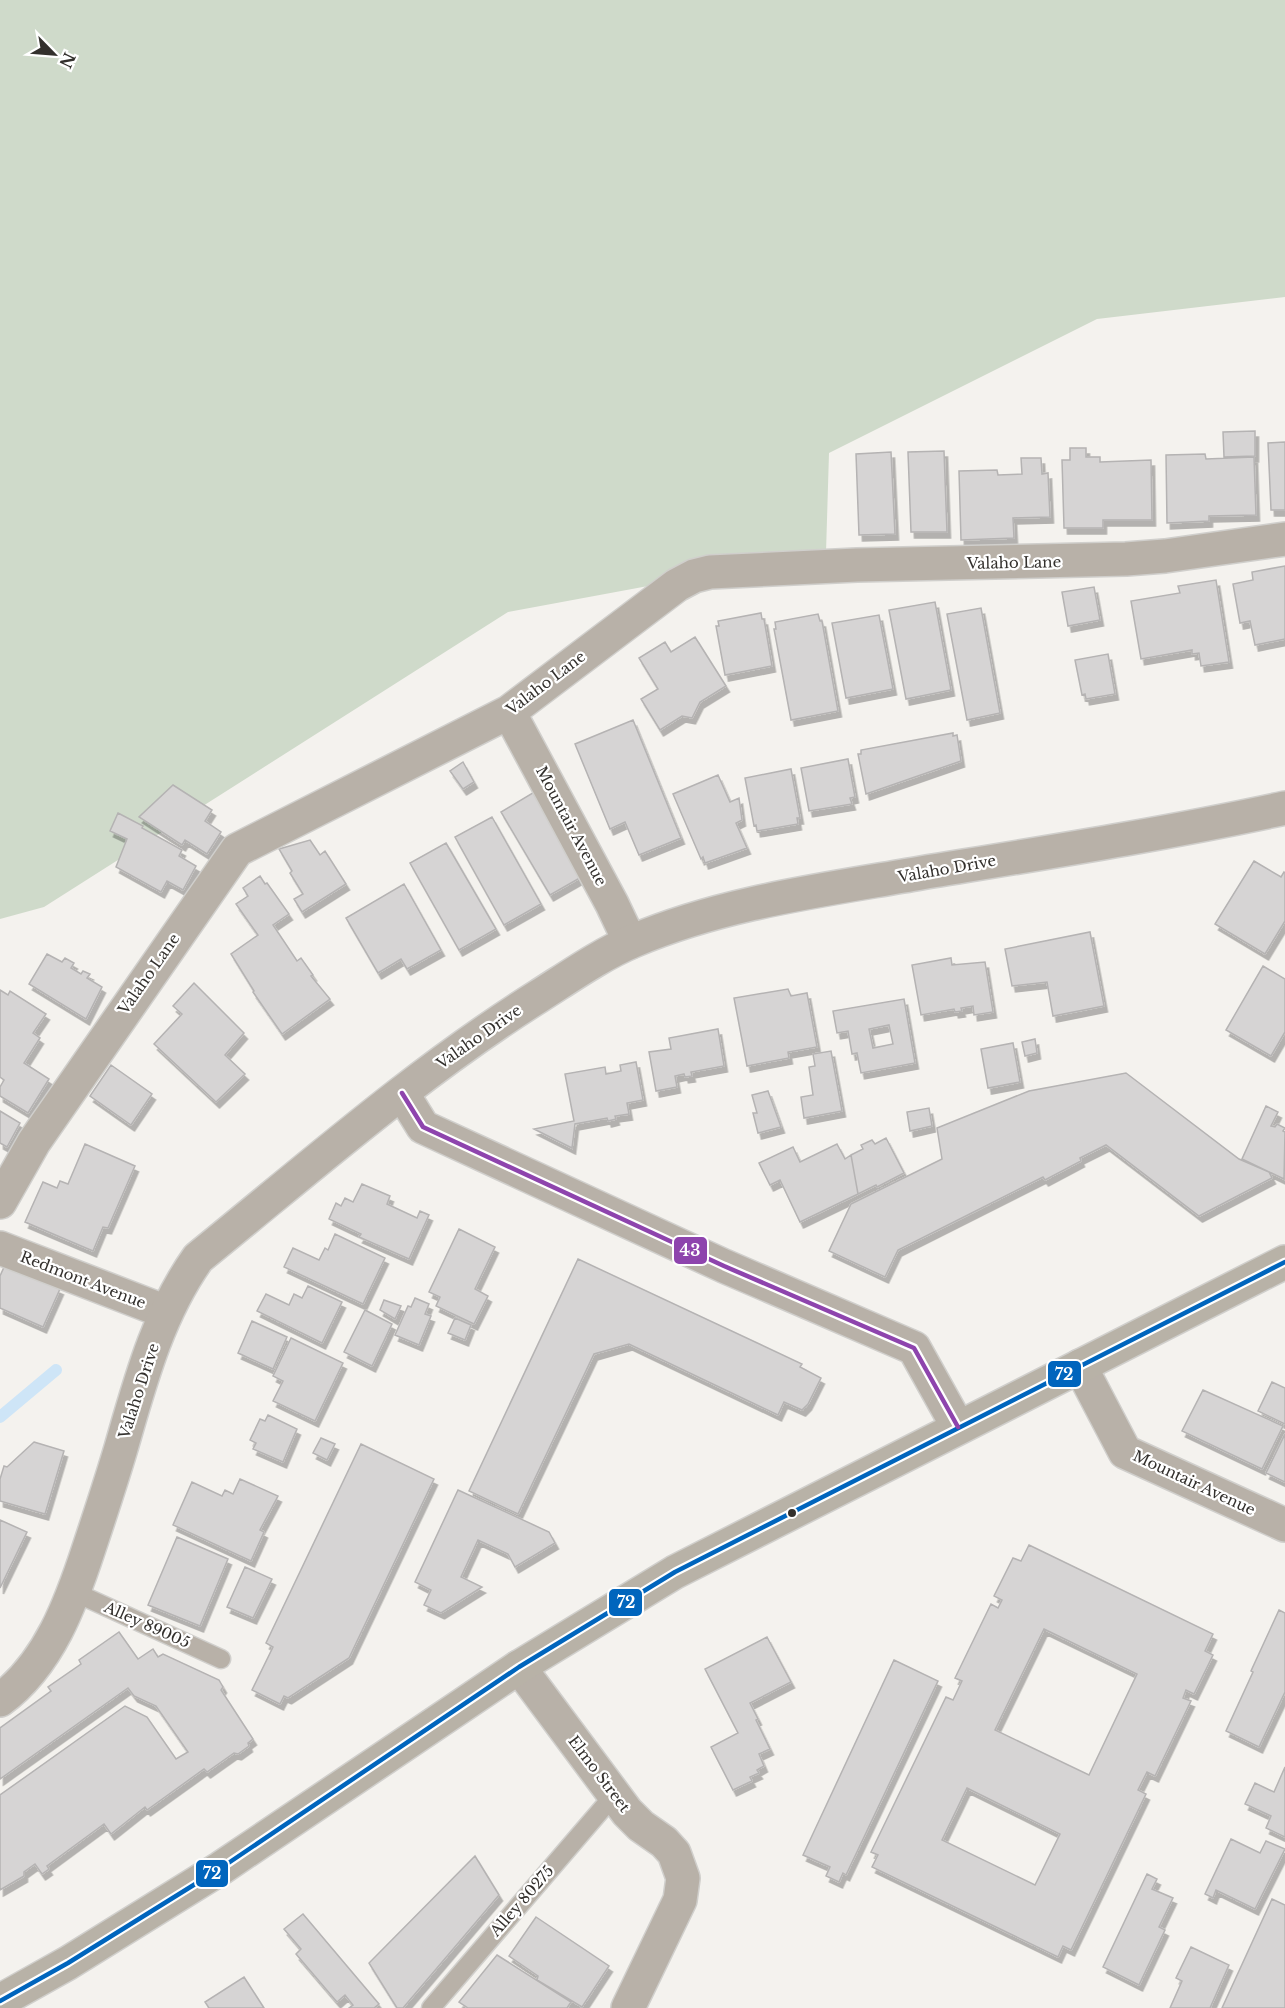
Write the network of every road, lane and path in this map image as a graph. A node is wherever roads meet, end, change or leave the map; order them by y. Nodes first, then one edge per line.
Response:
1 (1285, 539) edge
2 (509, 712) junction
3 (1285, 807) edge
4 (630, 942) junction
5 (402, 1094) junction
6 (0, 1202) edge
7 (0, 1248) edge
8 (1285, 1262) edge
9 (166, 1312) junction
10 (1080, 1366) junction
11 (958, 1427) junction
12 (1285, 1525) edge
13 (74, 1592) junction
14 (221, 1659) dead end
15 (519, 1667) junction
16 (0, 1700) edge
17 (614, 1795) junction
18 (0, 2001) edge
19 (431, 2008) edge
20 (628, 2008) edge

1 - 2 street, Valaho Lane
2 - 4 street, Mountair Avenue
2 - 6 street, Valaho Lane
3 - 4 street, Valaho Drive
4 - 5 street, Valaho Drive
5 - 9 street, Valaho Drive
5 - 11 street
7 - 9 street, Redmont Avenue
8 - 10 main road
9 - 13 street, Valaho Drive
10 - 11 main road
10 - 12 street, Mountair Avenue
11 - 15 main road
13 - 14 lane, Alley 89005
13 - 16 street, Valaho Drive
15 - 17 street, Elmo Street
15 - 18 main road
17 - 19 lane, Alley 80275
17 - 20 street, Elmo Street

